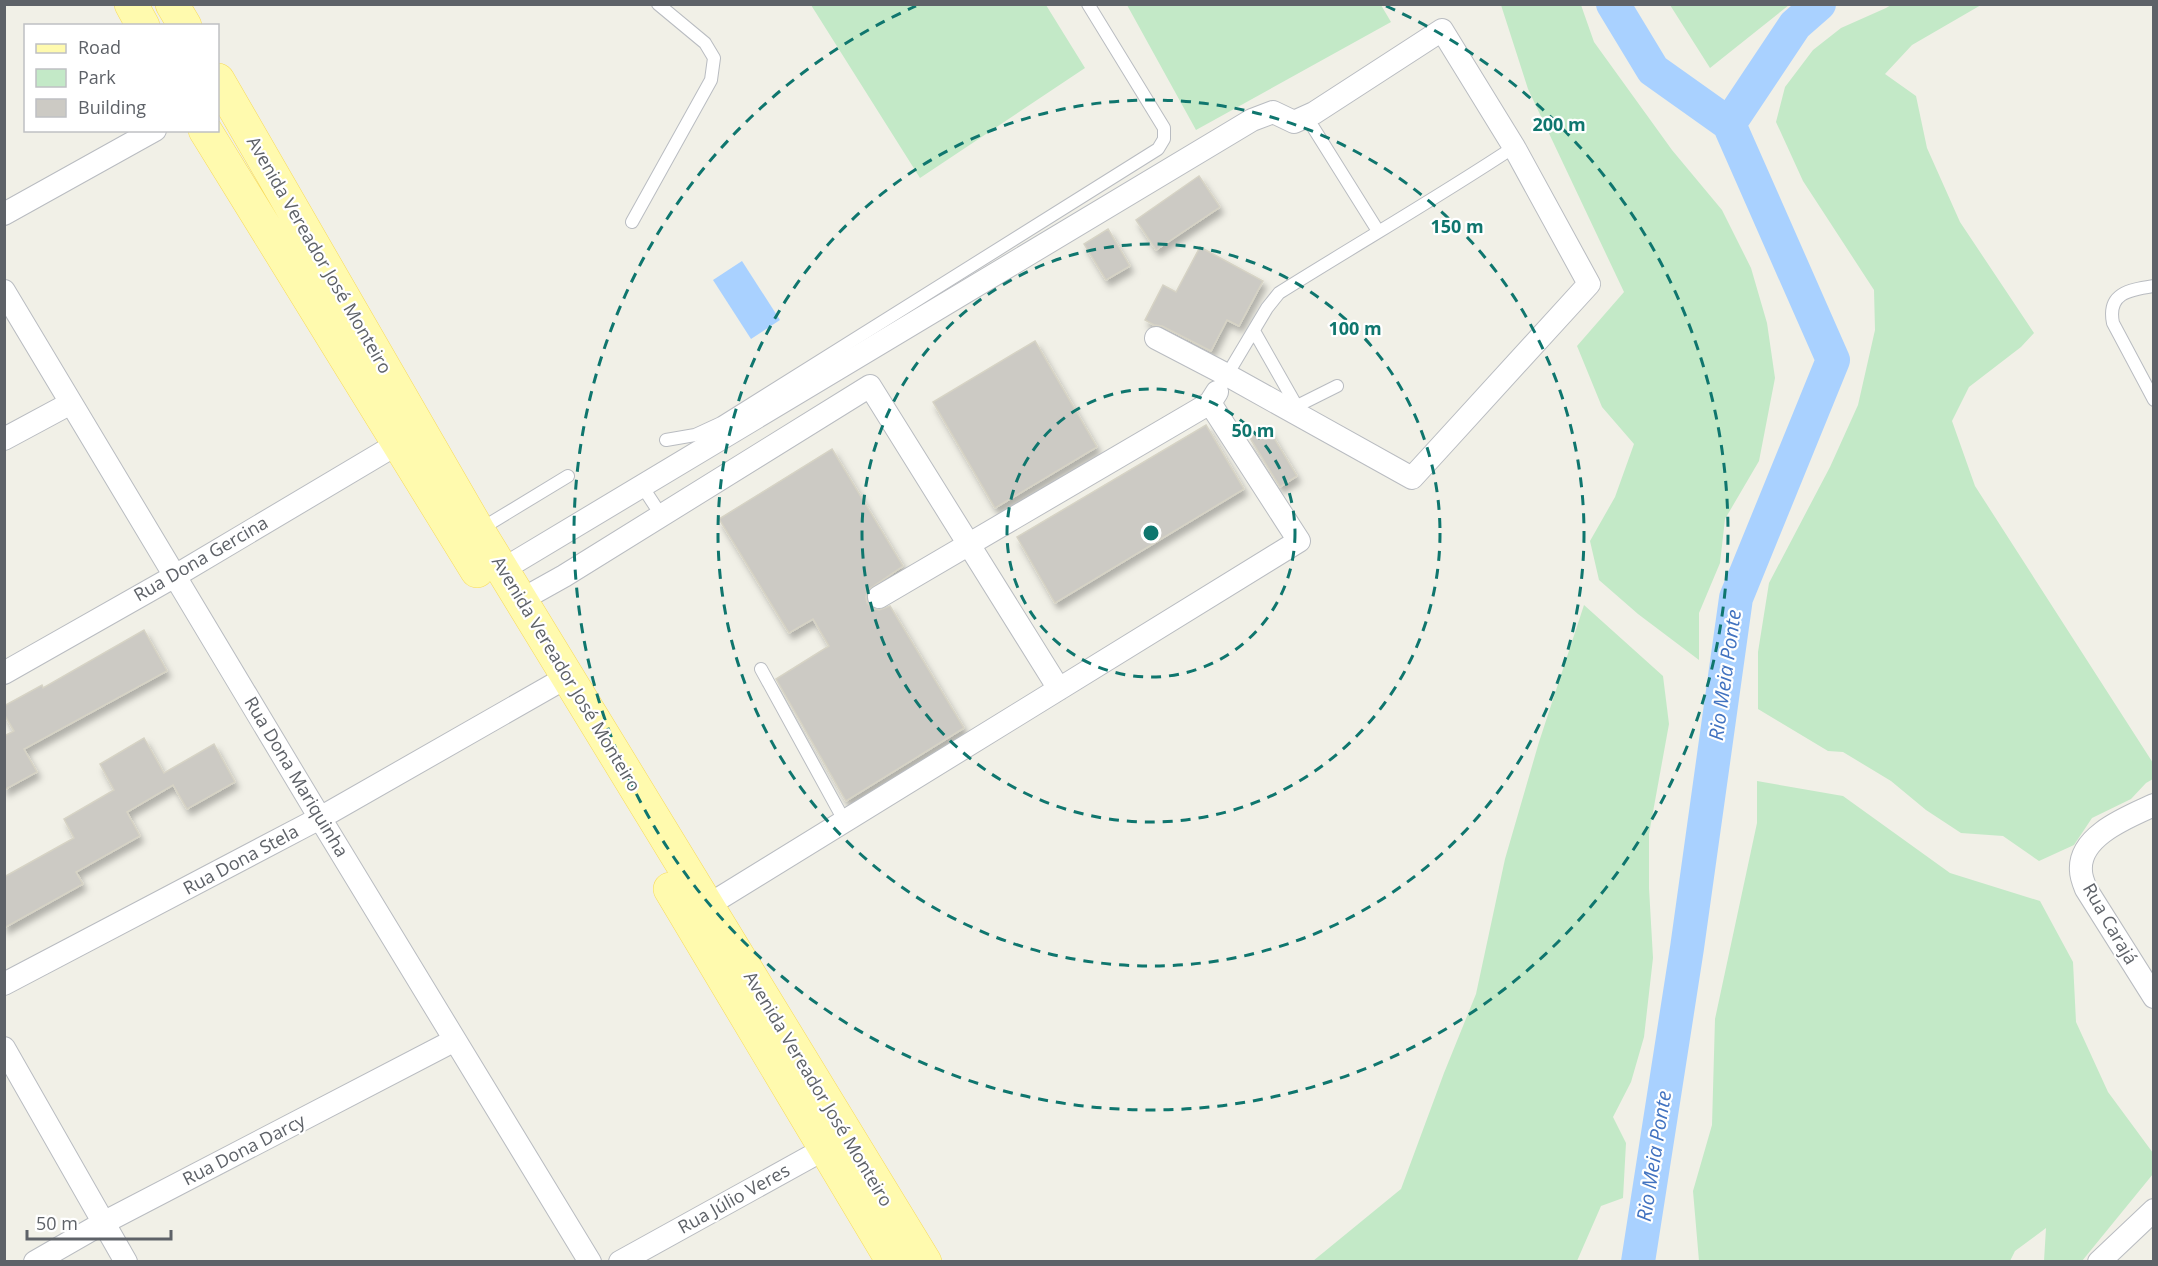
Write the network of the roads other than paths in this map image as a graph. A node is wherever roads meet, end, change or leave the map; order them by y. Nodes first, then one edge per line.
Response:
1 (131, 4) edge
2 (172, 4) edge
3 (657, 4) edge
4 (1088, 4) edge
5 (142, 24) edge
6 (184, 24) edge
7 (220, 90) edge
8 (1306, 116) junction
9 (151, 132) edge
10 (206, 132) edge
11 (1514, 147) junction
12 (4, 214) edge
13 (632, 222) dead end
14 (1378, 231) junction
15 (2154, 286) edge
16 (4, 291) edge
17 (1254, 331) junction
18 (1156, 338) dead end
19 (1227, 375) junction
20 (1337, 386) dead end
21 (2154, 400) edge
22 (71, 403) junction
23 (1210, 403) junction
24 (1301, 412) junction
25 (4, 439) edge
26 (666, 440) dead end
27 (397, 444) junction
28 (568, 476) dead end
29 (642, 486) junction
30 (661, 515) junction
31 (478, 530) junction
32 (968, 544) junction
33 (502, 570) junction
34 (175, 576) junction
35 (879, 597) dead end
36 (521, 600) junction
37 (761, 669) dead end
38 (4, 673) edge
39 (559, 682) junction
40 (1059, 689) junction
41 (2154, 804) edge
42 (320, 818) junction
43 (845, 822) junction
44 (707, 906) junction
45 (4, 984) edge
46 (2154, 997) edge
47 (455, 1040) junction
48 (4, 1048) edge
49 (836, 1143) junction
50 (2154, 1210) edge
51 (103, 1223) junction
52 (35, 1262) edge
53 (126, 1262) edge
54 (590, 1262) edge
55 (620, 1262) edge
56 (893, 1262) edge
57 (925, 1262) edge
58 (2099, 1262) edge

1 - 5 main road
2 - 6 main road
3 - 13 lane
4 - 26 lane
7 - 31 main road, Avenida Vereador José Monteiro
8 - 11 street
8 - 14 lane
8 - 29 street
9 - 12 street
10 - 27 main road, Avenida Vereador José Monteiro
11 - 14 lane
11 - 24 street
14 - 17 lane
15 - 21 lane
16 - 22 street, Rua Dona Mariquinha
17 - 19 lane
17 - 24 lane
18 - 19 street
19 - 23 street
19 - 24 street
20 - 24 lane
22 - 25 street
22 - 34 street, Rua Dona Mariquinha
23 - 32 street
23 - 40 street
27 - 34 street, Rua Dona Gercina
27 - 39 main road, Avenida Vereador José Monteiro
28 - 31 lane
29 - 30 lane
29 - 33 street
30 - 32 street
30 - 36 street
31 - 33 main road, Avenida Vereador José Monteiro
32 - 35 street
32 - 40 street
33 - 36 main road, Avenida Vereador José Monteiro
34 - 38 street, Rua Dona Gercina
34 - 42 street, Rua Dona Mariquinha
36 - 39 main road, Avenida Vereador José Monteiro
37 - 43 lane
39 - 42 street, Rua Dona Stela
39 - 44 main road, Avenida Vereador José Monteiro
39 - 49 main road, Avenida Vereador José Monteiro
40 - 43 street
41 - 46 street, Rua Carajá
42 - 45 street, Rua Dona Stela
42 - 47 street, Rua Dona Mariquinha
43 - 44 street
44 - 49 main road, Avenida Vereador José Monteiro
47 - 51 street, Rua Dona Darcy
47 - 54 street, Rua Dona Mariquinha
48 - 51 street
49 - 55 street, Rua Júlio Veres
49 - 56 main road, Avenida Vereador José Monteiro
49 - 57 main road, Avenida Vereador José Monteiro
50 - 58 street
51 - 52 street, Rua Dona Darcy
51 - 53 street

